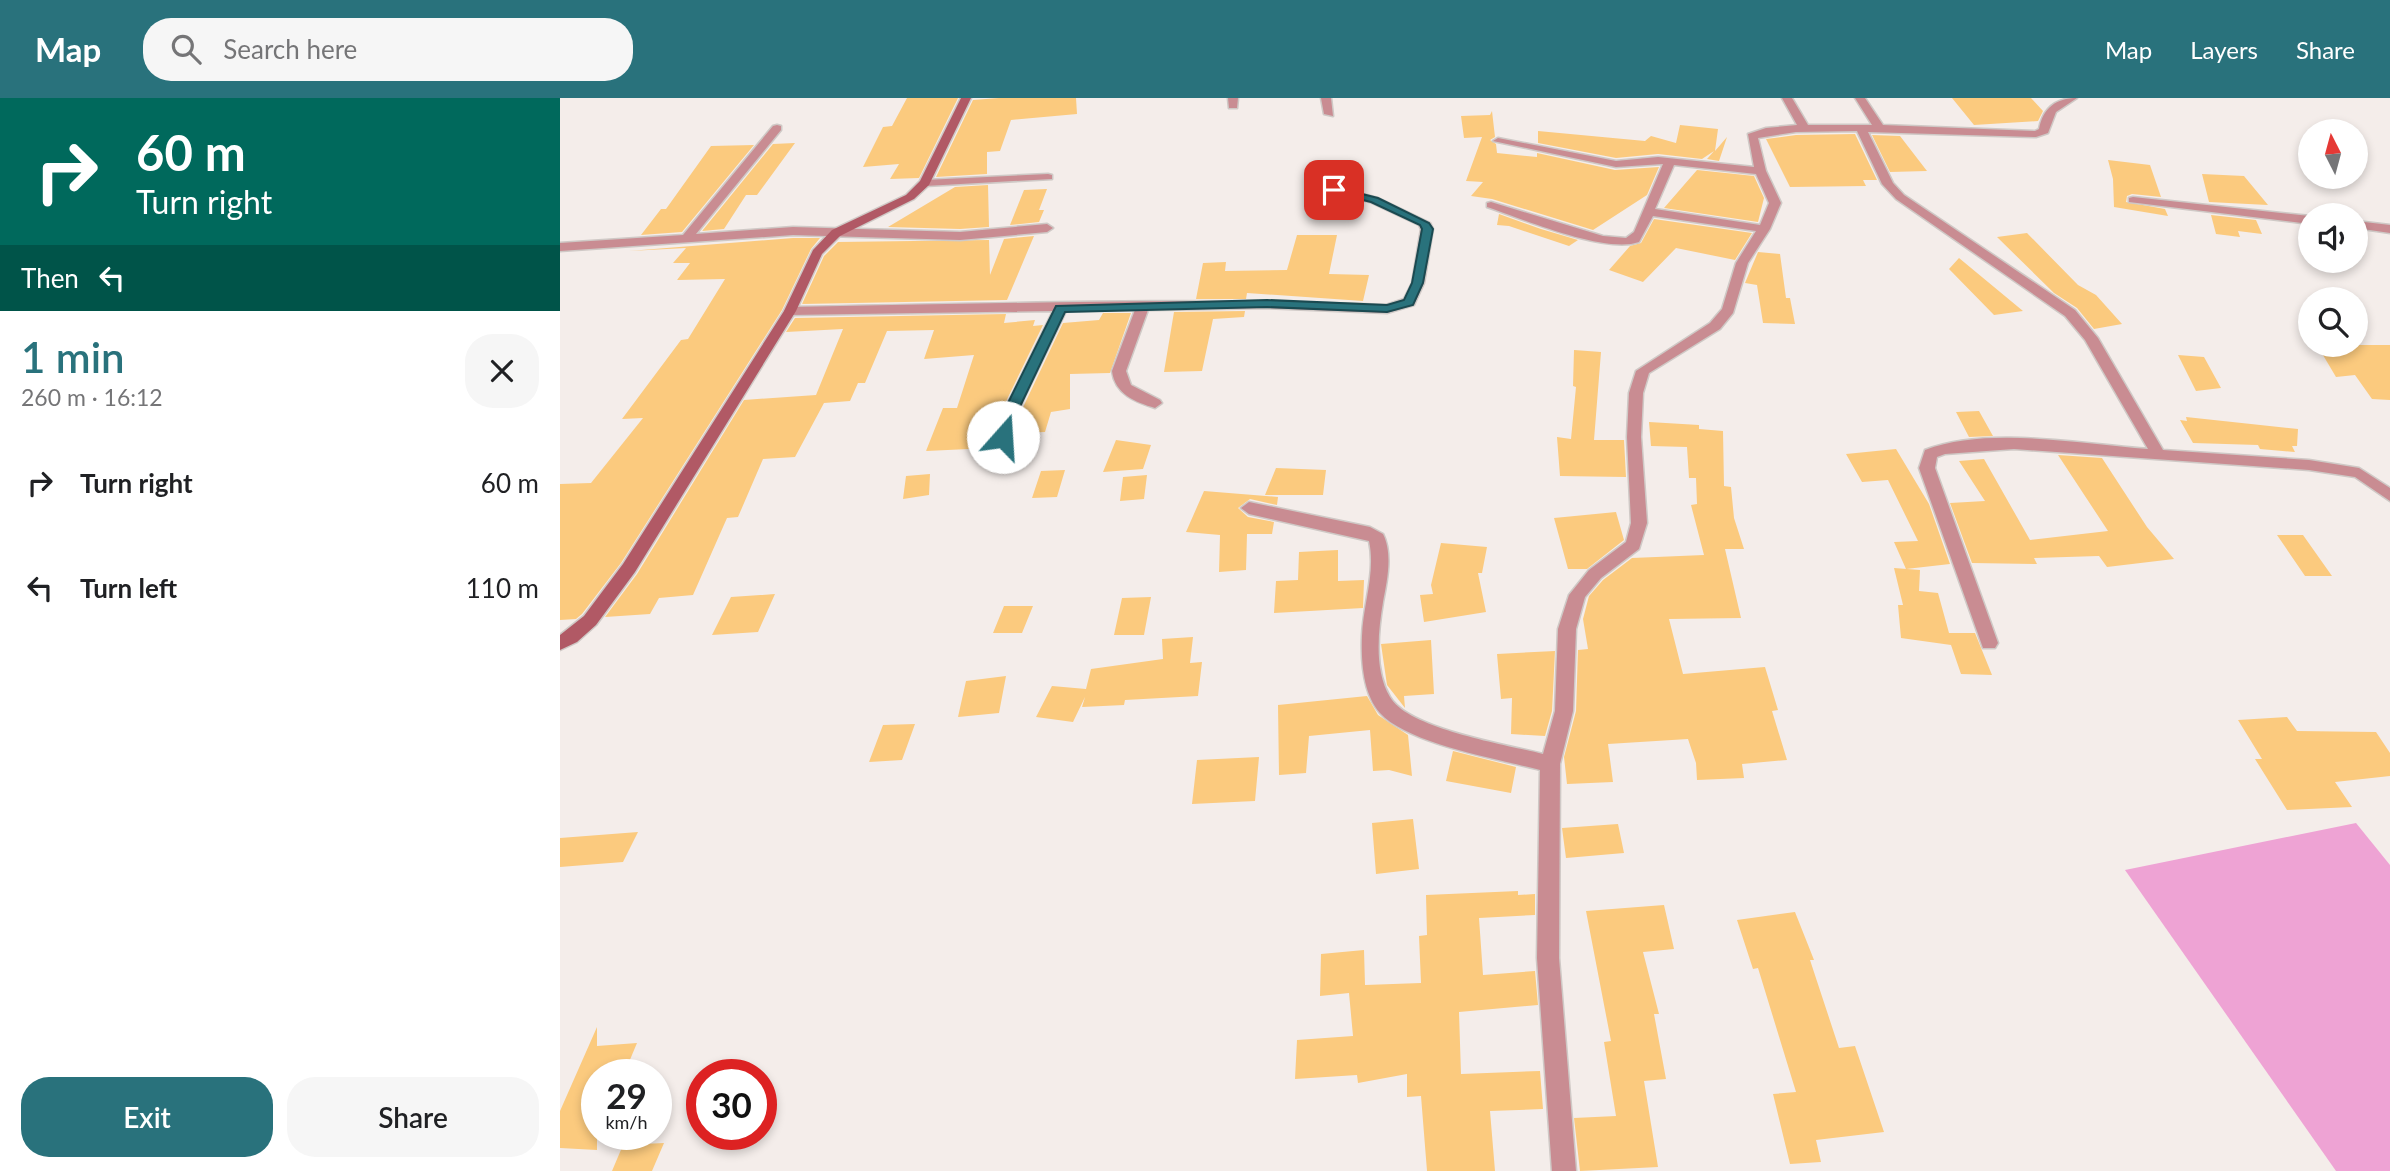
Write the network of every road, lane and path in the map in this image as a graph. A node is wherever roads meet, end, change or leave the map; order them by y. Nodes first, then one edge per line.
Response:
1 (966, 98) edge
2 (1326, 98) edge
3 (1787, 98) edge
4 (1860, 98) edge
5 (2072, 98) edge
6 (1329, 114) dead end
7 (777, 128) dead end
8 (1804, 128) junction
9 (1870, 128) junction
10 (1498, 141) dead end
11 (1670, 162) junction
12 (1760, 171) junction
13 (1048, 177) dead end
14 (925, 183) junction
15 (1334, 190) dead end
16 (2133, 200) dead end
17 (1491, 205) dead end
18 (1649, 212) junction
19 (2298, 219) edge
20 (2368, 226) edge
21 (1047, 229) dead end
22 (1764, 229) junction
23 (2390, 229) edge
24 (836, 233) junction
25 (686, 239) junction
26 (560, 247) edge
27 (1143, 305) junction
28 (1060, 309) junction
29 (790, 311) junction
30 (1155, 403) dead end
31 (2157, 452) junction
32 (999, 455) dead end
33 (2390, 496) edge
34 (1250, 508) dead end
35 (560, 643) edge
36 (1989, 643) dead end
37 (1550, 764) junction
38 (1563, 1171) edge

1 - 14 street
2 - 6 street
3 - 8 street
4 - 9 street
5 - 9 street
7 - 25 street
8 - 9 street
8 - 12 street
9 - 31 street
10 - 11 street
11 - 12 street
11 - 18 street
12 - 22 street
13 - 14 street
14 - 24 street
15 - 27 street
16 - 19 street
17 - 18 street
18 - 22 street
20 - 23 street
21 - 24 street
22 - 37 street
24 - 25 street
24 - 29 street
25 - 26 street
27 - 28 street
27 - 30 street
28 - 29 street
28 - 32 street
29 - 35 street
31 - 33 street
31 - 36 street
34 - 37 street
37 - 38 street

